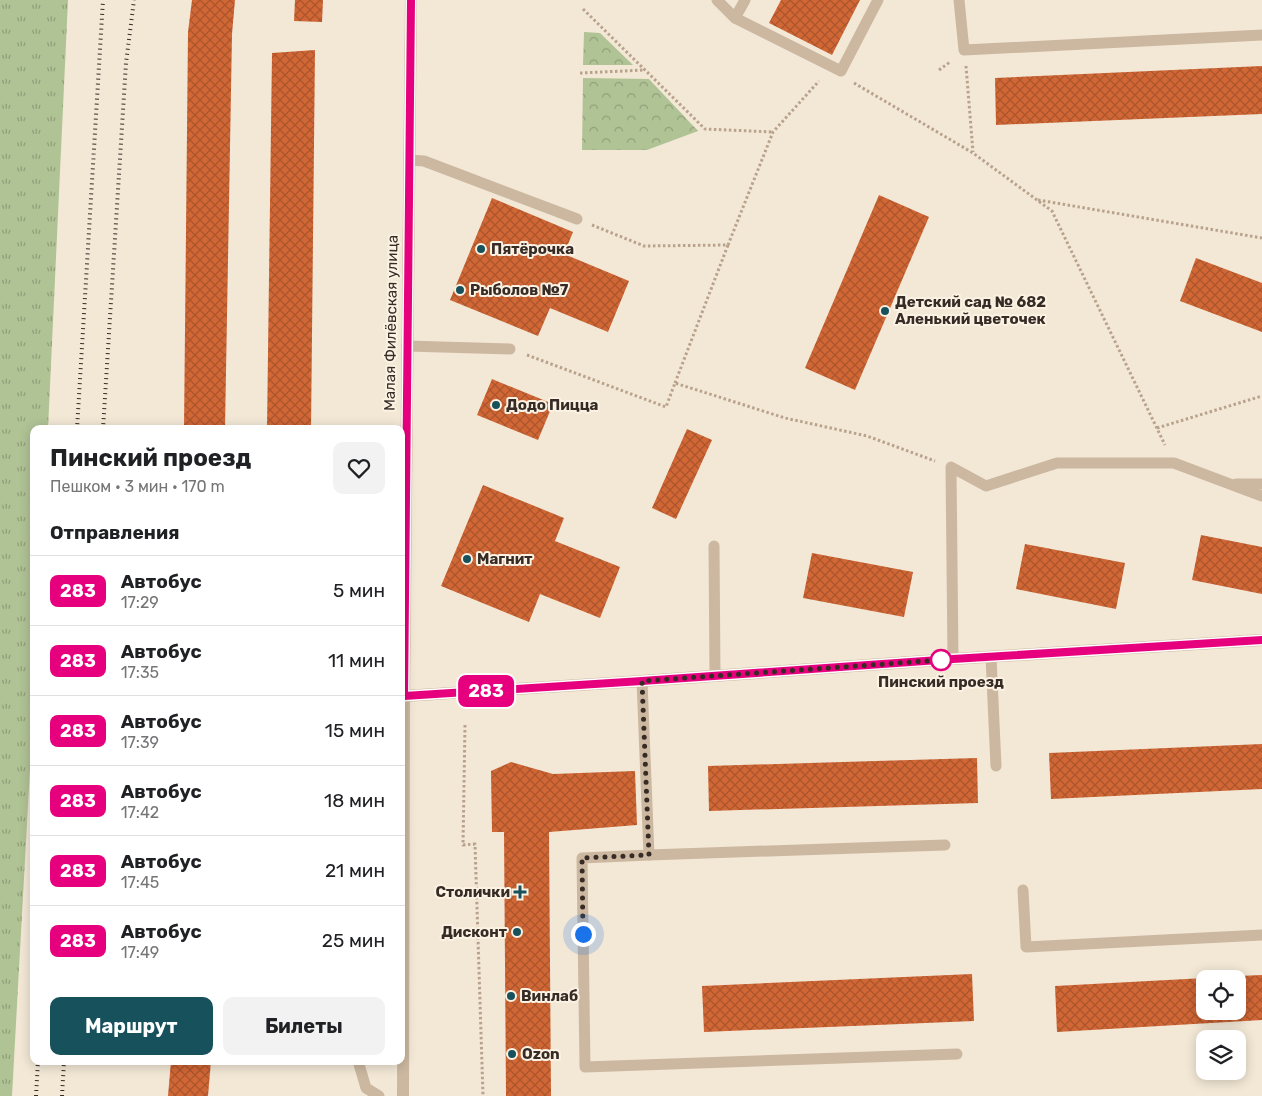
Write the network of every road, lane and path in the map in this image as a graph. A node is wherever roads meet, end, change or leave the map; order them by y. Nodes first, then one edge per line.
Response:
1 (411, 0) edge
2 (717, 0) edge
3 (745, 0) edge
4 (878, 0) edge
5 (959, 0) edge
6 (583, 9) dead end
7 (736, 18) junction
8 (1262, 35) edge
9 (964, 50) junction
10 (646, 70) junction
11 (580, 73) dead end
12 (824, 76) dead end
13 (847, 79) dead end
14 (773, 132) junction
15 (973, 153) junction
16 (409, 160) junction
17 (1038, 200) junction
18 (577, 219) joint
19 (1262, 238) edge
20 (728, 245) junction
21 (407, 346) junction
22 (510, 349) joint
23 (675, 383) junction
24 (1262, 396) edge
25 (1157, 428) junction
26 (1174, 464) junction
27 (951, 467) junction
28 (1228, 484) junction
29 (1262, 484) edge
30 (1262, 496) edge
31 (714, 546) dead end
32 (405, 579) edge
33 (1262, 640) edge
34 (991, 657) junction
35 (953, 659) junction
36 (714, 676) junction
37 (642, 681) junction
38 (405, 696) edge
39 (465, 725) dead end
40 (996, 766) dead end
41 (945, 845) dead end
42 (649, 855) junction
43 (1023, 890) dead end
44 (1262, 935) edge
45 (957, 1054) dead end
46 (359, 1065) edge
47 (403, 1065) edge
48 (379, 1096) edge
49 (403, 1096) edge
50 (483, 1096) edge

1 - 16 street, Малая Филёвская улица
2 - 7 lane
3 - 7 lane
4 - 7 lane
5 - 9 lane
6 - 10 path
8 - 9 lane
9 - 15 path
10 - 11 path
10 - 14 path
12 - 14 path
13 - 15 path
14 - 20 path
15 - 17 path
16 - 18 lane
16 - 21 street, Малая Филёвская улица
17 - 19 path
17 - 25 path
18 - 20 path
20 - 23 path
21 - 22 lane
21 - 32 street, Малая Филёвская улица
22 - 23 path
23 - 27 path
24 - 25 path
25 - 26 path
26 - 27 lane
26 - 28 lane
27 - 35 lane
28 - 29 lane
28 - 30 lane
31 - 36 lane
33 - 34 street
34 - 35 street
34 - 40 lane
35 - 36 street
36 - 37 street
37 - 38 street
37 - 42 lane
39 - 50 path
41 - 42 lane
42 - 45 lane
43 - 44 lane
46 - 48 lane
47 - 49 street, Малая Филёвская улица

